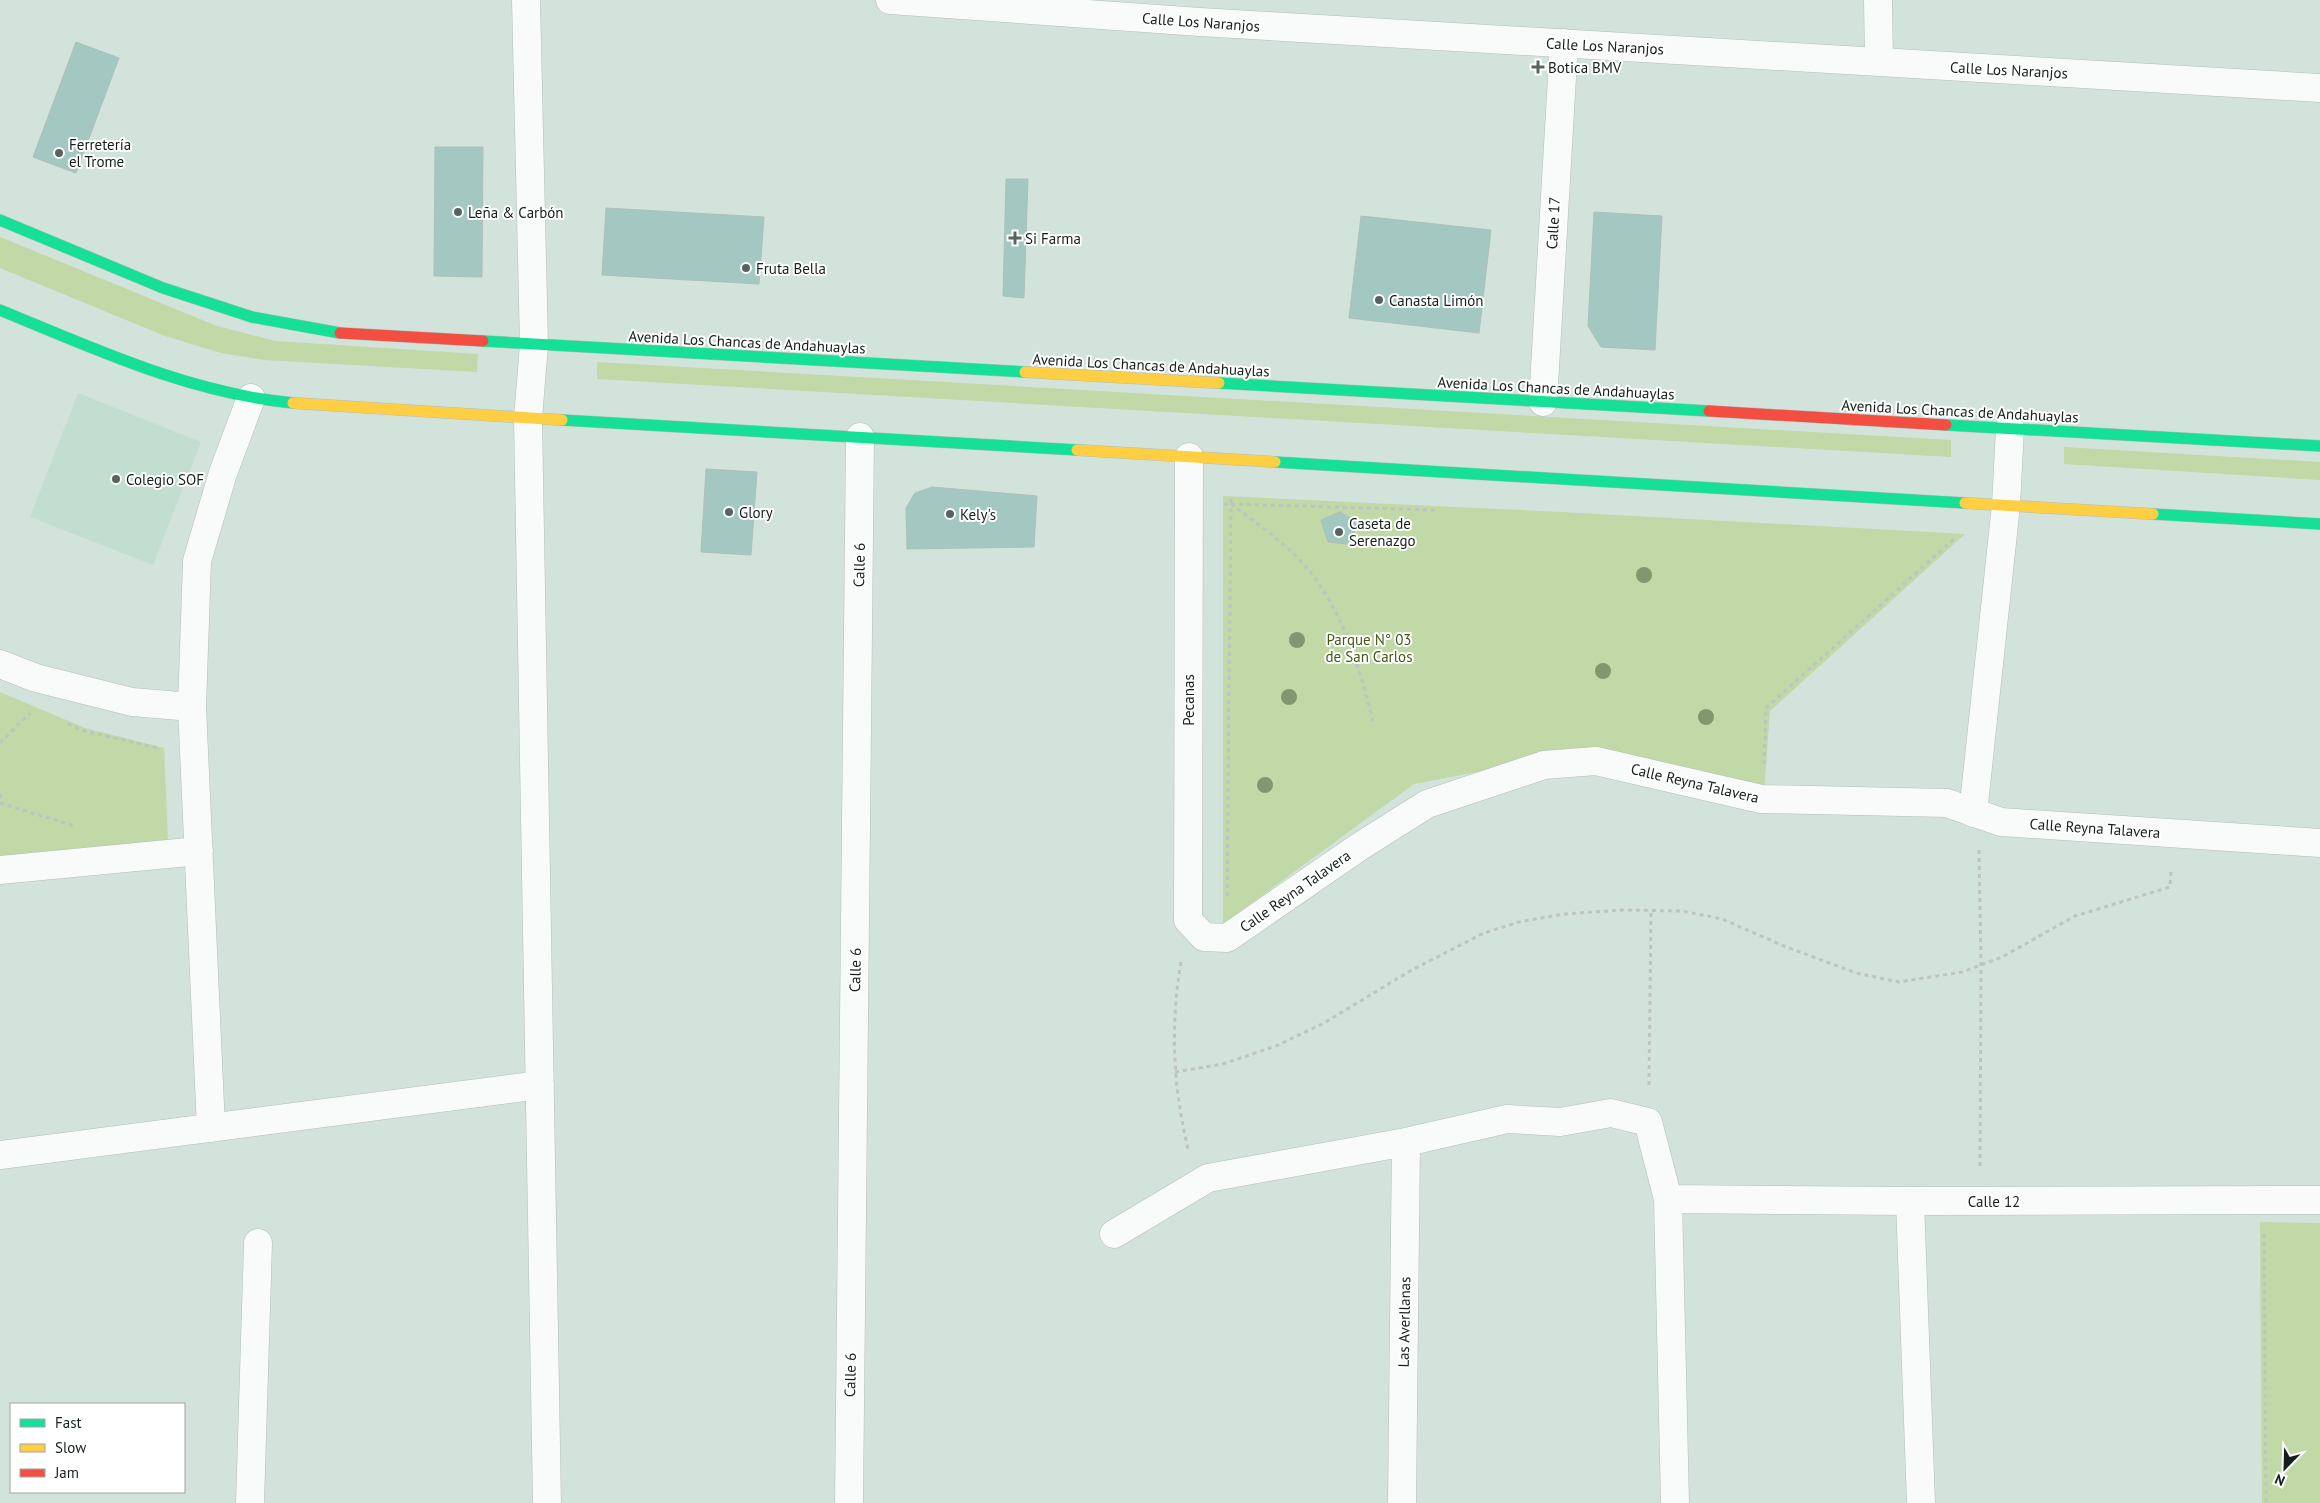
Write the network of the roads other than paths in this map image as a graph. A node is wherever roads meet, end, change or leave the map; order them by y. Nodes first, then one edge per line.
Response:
1 (526, 0) edge
2 (890, 0) edge
3 (1878, 0) edge
4 (1202, 11) edge
5 (1564, 44) junction
6 (1879, 62) junction
7 (2320, 88) edge
8 (0, 220) edge
9 (0, 310) edge
10 (534, 345) junction
11 (250, 398) junction
12 (1543, 402) junction
13 (528, 418) junction
14 (2010, 428) junction
15 (860, 437) junction
16 (2320, 446) edge
17 (1189, 456) junction
18 (2006, 504) junction
19 (2320, 524) edge
20 (0, 664) edge
21 (192, 707) junction
22 (1973, 813) junction
23 (2320, 843) edge
24 (199, 851) junction
25 (0, 870) edge
26 (1196, 928) joint
27 (540, 1085) junction
28 (211, 1128) junction
29 (1406, 1142) junction
30 (0, 1155) edge
31 (1668, 1199) junction
32 (2320, 1200) edge
33 (1910, 1201) junction
34 (1114, 1234) dead end
35 (258, 1243) dead end
36 (250, 1503) edge
37 (547, 1503) edge
38 (849, 1503) edge
39 (1402, 1503) edge
40 (1675, 1503) edge
41 (1921, 1503) edge

1 - 10 street
2 - 4 street, Calle Los Naranjos
3 - 6 street
4 - 5 street, Calle Los Naranjos
5 - 6 street, Calle Los Naranjos
5 - 12 street, Calle 17
6 - 7 street, Calle Los Naranjos
8 - 10 main road, Avenida Los Chancas de Andahuaylas
9 - 11 main road
10 - 12 main road, Avenida Los Chancas de Andahuaylas
10 - 13 street
11 - 13 main road
11 - 21 street
12 - 14 main road, Avenida Los Chancas de Andahuaylas
13 - 15 main road
13 - 27 street
14 - 16 main road, Avenida Los Chancas de Andahuaylas
14 - 18 street
15 - 17 main road
15 - 38 street, Calle 6
17 - 18 main road
17 - 26 street, Pecanas
18 - 19 main road
18 - 22 street
20 - 21 street
21 - 24 street
22 - 23 street, Calle Reyna Talavera
22 - 26 street, Calle Reyna Talavera
24 - 25 street
24 - 28 street
27 - 28 street
27 - 37 street
28 - 30 street
29 - 31 street
29 - 34 street
29 - 39 street, Las Averllanas
31 - 33 street, Calle 12
31 - 40 street
32 - 33 street, Calle 12
33 - 41 street
35 - 36 street

